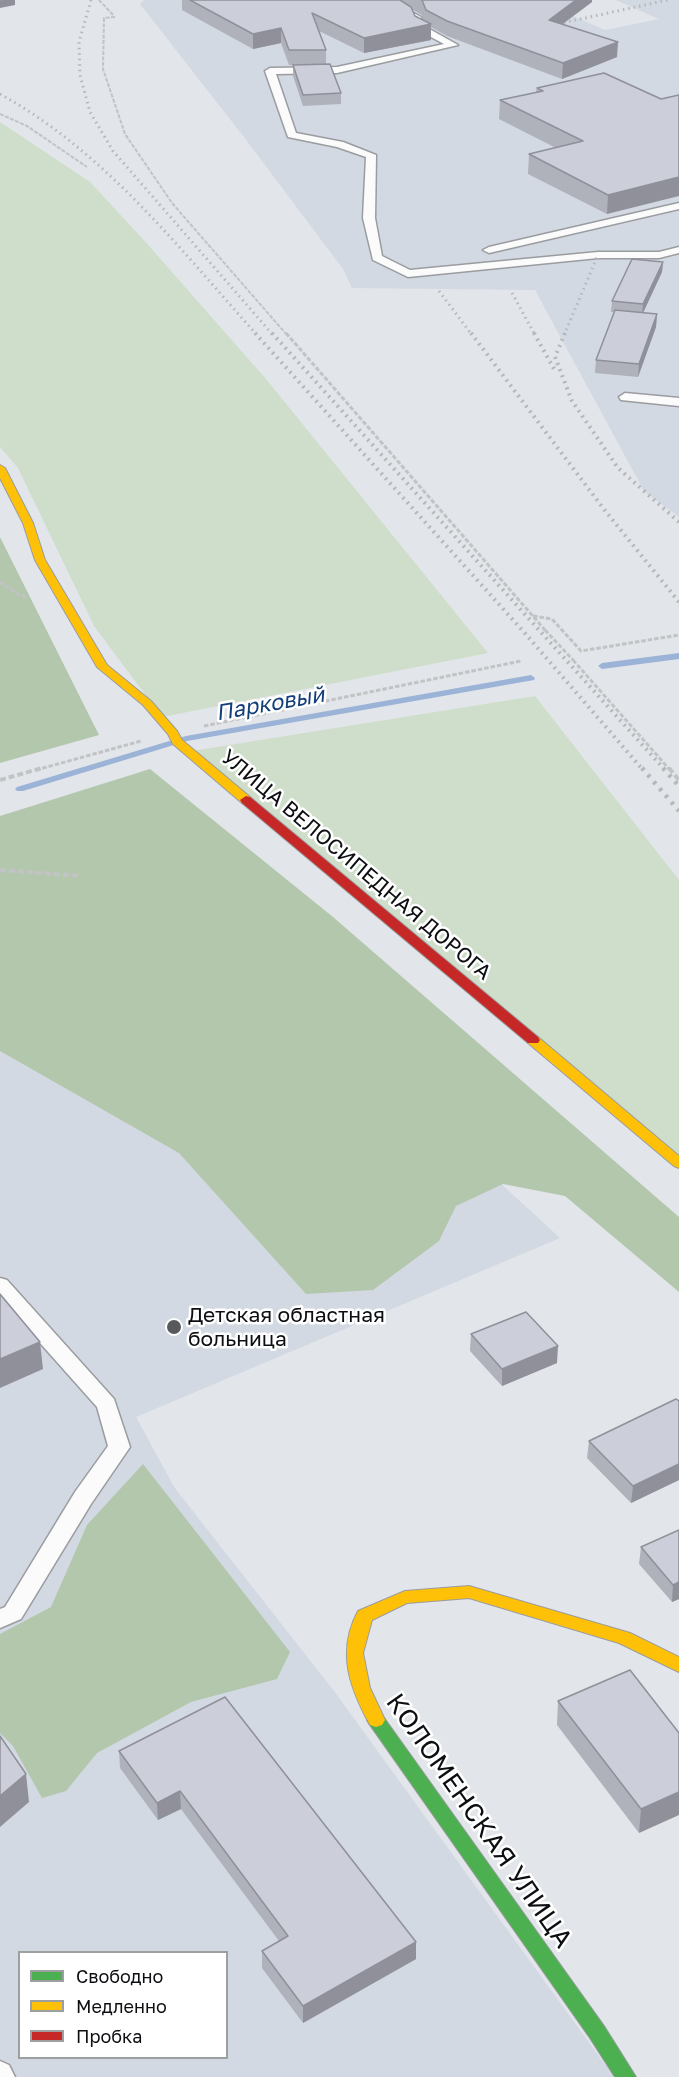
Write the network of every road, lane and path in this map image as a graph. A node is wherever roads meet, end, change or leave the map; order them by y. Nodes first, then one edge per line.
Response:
1 (99, 0) edge
2 (382, 0) edge
3 (0, 114) edge
4 (87, 167) dead end
5 (679, 206) edge
6 (489, 250) dead end
7 (679, 250) edge
8 (625, 397) dead end
9 (679, 402) edge
10 (0, 468) edge
11 (534, 618) junction
12 (552, 619) joint
13 (545, 630) joint
14 (679, 635) edge
15 (573, 660) joint
16 (521, 661) dead end
17 (175, 737) junction
18 (0, 780) edge
19 (679, 780) edge
20 (0, 870) edge
21 (81, 876) dead end
22 (679, 1163) edge
23 (0, 1285) edge
24 (0, 1619) edge
25 (679, 1665) edge
26 (626, 2077) edge

1 - 11 path
2 - 7 lane
3 - 4 path
5 - 6 lane
8 - 9 lane
10 - 17 street, УЛИЦА ВЕЛОСИПЕДНАЯ ДОРОГА
11 - 12 path
11 - 13 path
12 - 14 path
13 - 15 path, bridge
15 - 19 path
16 - 17 path
17 - 18 path
17 - 22 street, УЛИЦА ВЕЛОСИПЕДНАЯ ДОРОГА
20 - 21 path
23 - 24 lane
25 - 26 street, КОЛОМЕНСКАЯ УЛИЦА

